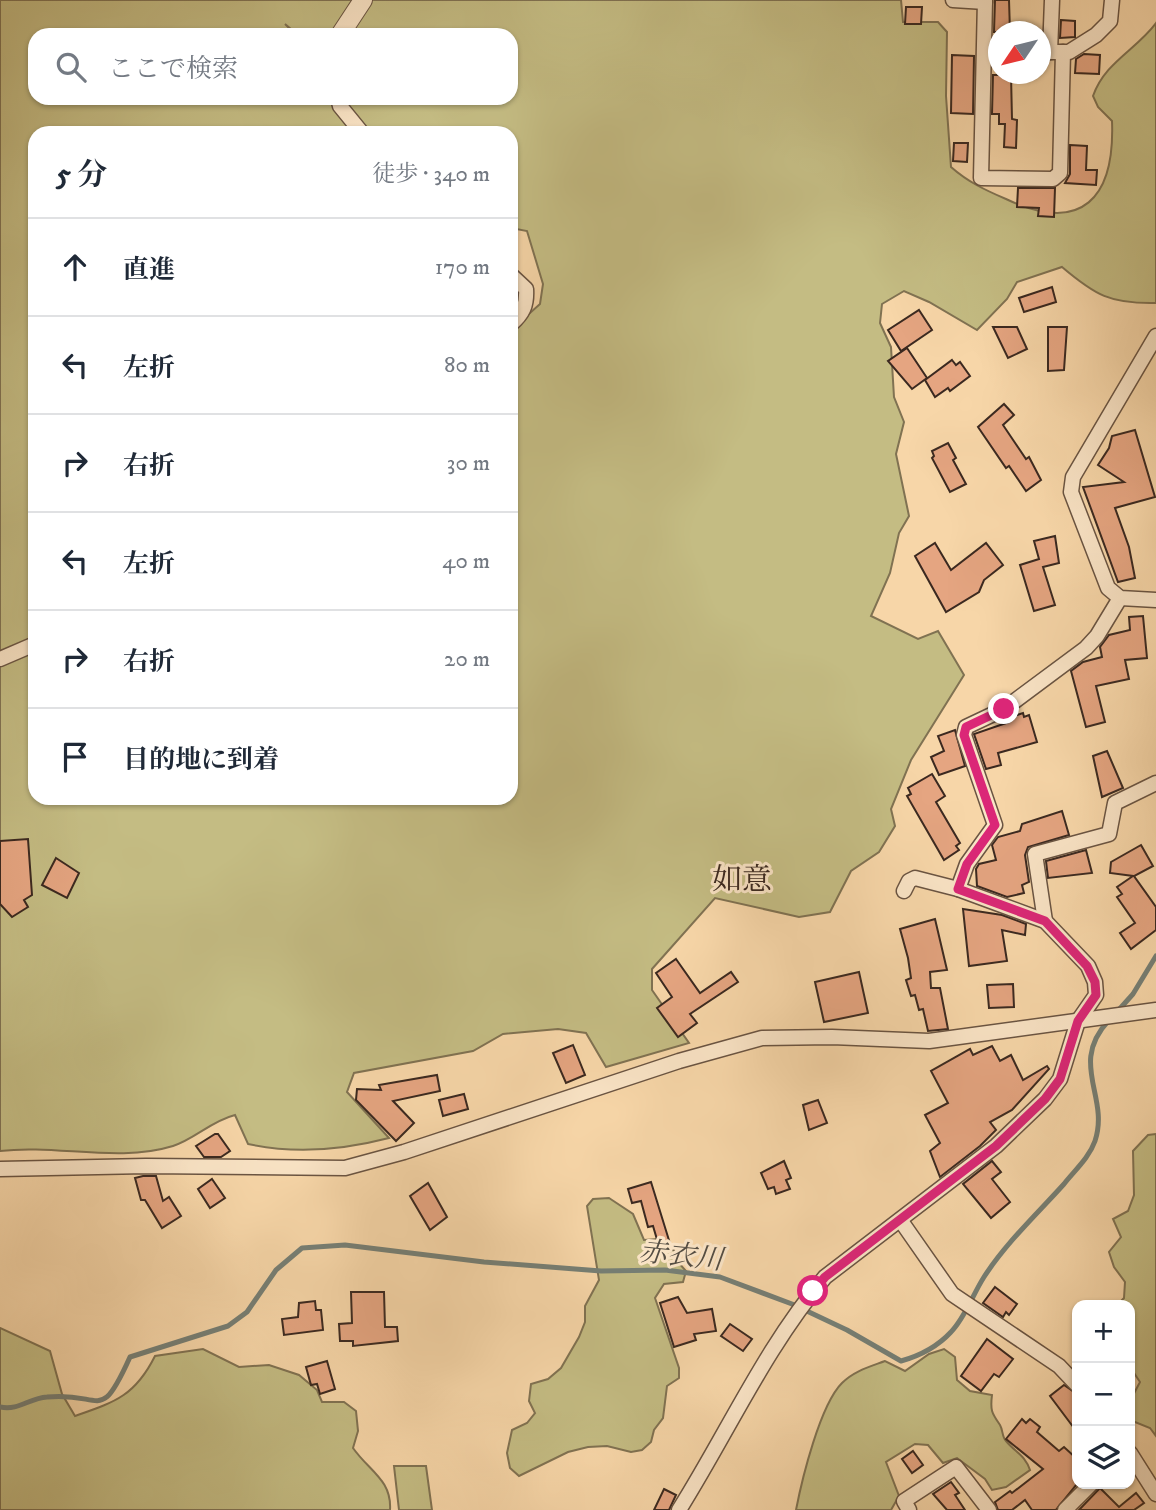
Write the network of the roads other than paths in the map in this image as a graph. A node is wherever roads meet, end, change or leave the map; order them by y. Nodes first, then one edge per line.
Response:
1 (363, 0) edge
2 (953, 0) edge
3 (1052, 0) edge
4 (1112, 0) edge
5 (985, 1) edge
6 (988, 27) edge
7 (345, 28) edge
8 (1051, 52) edge
9 (989, 84) edge
10 (340, 105) edge
11 (356, 126) edge
12 (518, 282) edge
13 (518, 318) edge
14 (1156, 336) edge
15 (1120, 598) junction
16 (1156, 600) edge
17 (28, 647) edge
18 (0, 659) edge
19 (1156, 783) edge
20 (958, 889) junction
21 (904, 891) dead end
22 (1045, 921) junction
23 (1156, 1010) edge
24 (1078, 1021) junction
25 (0, 1169) edge
26 (901, 1222) junction
27 (1072, 1380) edge
28 (1135, 1461) edge
29 (1086, 1489) edge
30 (1156, 1494) edge
31 (679, 1510) edge
32 (909, 1510) edge
33 (989, 1510) edge
34 (1065, 1510) edge

1 - 7 street
2 - 5 street
3 - 8 street
4 - 8 street
5 - 6 street
8 - 9 street
10 - 11 street
12 - 13 street
14 - 15 street
15 - 16 street
15 - 20 street
17 - 18 street
19 - 22 street
20 - 21 street
20 - 22 street
22 - 24 street
23 - 24 street
24 - 25 street
24 - 26 street
26 - 27 street
26 - 31 street
28 - 30 street
29 - 34 street
32 - 33 street

